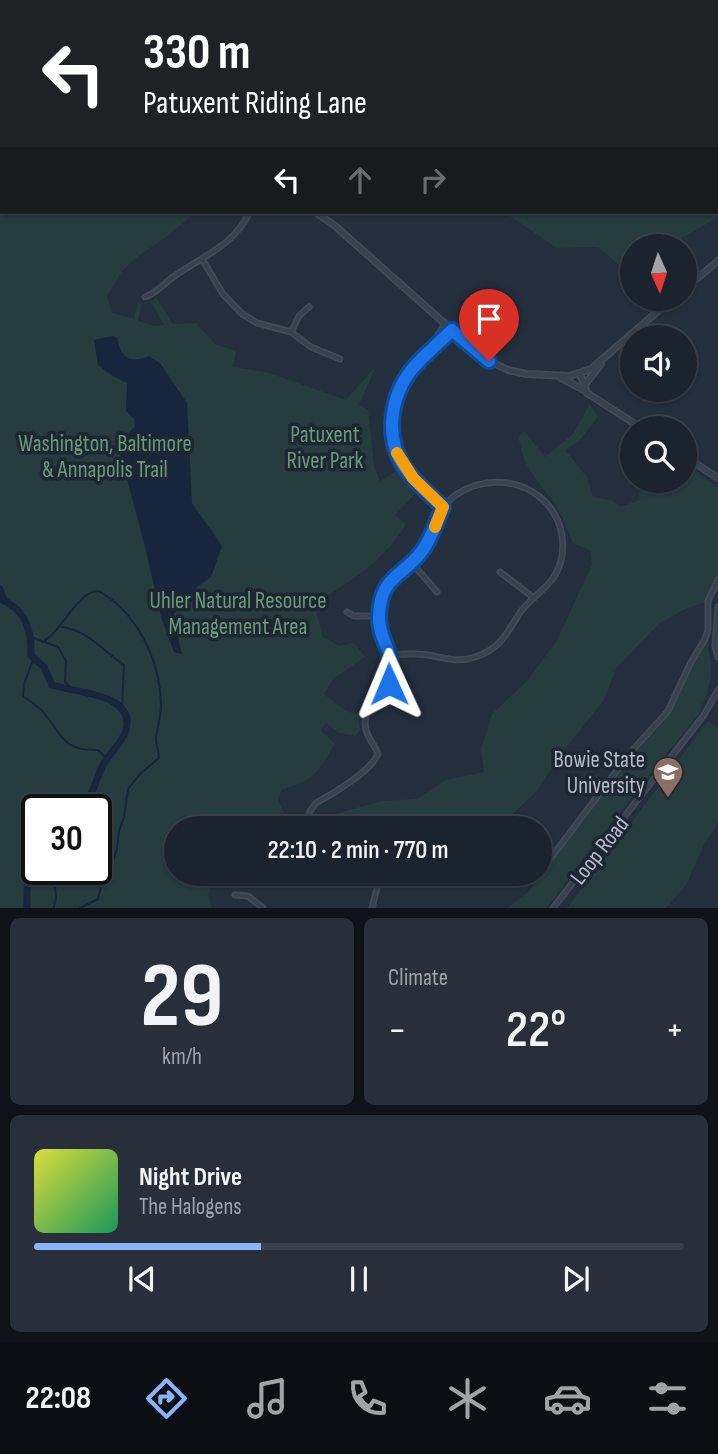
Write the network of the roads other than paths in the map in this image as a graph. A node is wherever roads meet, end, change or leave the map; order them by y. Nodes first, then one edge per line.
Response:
1 (249, 214) edge
2 (318, 214) edge
3 (202, 259) junction
4 (718, 261) edge
5 (697, 278) edge
6 (145, 297) dead end
7 (309, 307) dead end
8 (657, 312) edge
9 (445, 324) junction
10 (452, 330) junction
11 (291, 332) junction
12 (424, 356) junction
13 (606, 357) junction
14 (340, 359) dead end
15 (580, 374) junction
16 (553, 376) junction
17 (586, 391) junction
18 (624, 416) edge
19 (697, 464) edge
20 (718, 478) edge
21 (443, 507) junction
22 (412, 563) junction
23 (500, 572) dead end
24 (718, 580) edge
25 (438, 592) dead end
26 (534, 598) junction
27 (718, 607) edge
28 (346, 612) dead end
29 (379, 616) junction
30 (391, 655) junction
31 (718, 657) edge
32 (718, 690) edge
33 (309, 816) edge
34 (552, 856) edge
35 (377, 886) edge
36 (235, 895) dead end
37 (263, 908) edge
38 (372, 908) edge
39 (554, 908) edge

1 - 3 street
2 - 9 street
3 - 6 street
3 - 11 street
4 - 5 street
7 - 11 street
8 - 13 street
9 - 10 street
9 - 12 street
10 - 12 street
10 - 16 street
11 - 14 street
12 - 21 street
13 - 15 street
13 - 17 street
15 - 16 street
15 - 17 street
16 - 17 street
17 - 18 street
19 - 20 street
21 - 22 street
21 - 26 street
22 - 25 street
22 - 29 street
23 - 26 street
24 - 34 street
26 - 30 street
27 - 31 street
28 - 29 street
29 - 30 street
30 - 33 street
32 - 39 street, Loop Road
35 - 38 street
36 - 37 street

